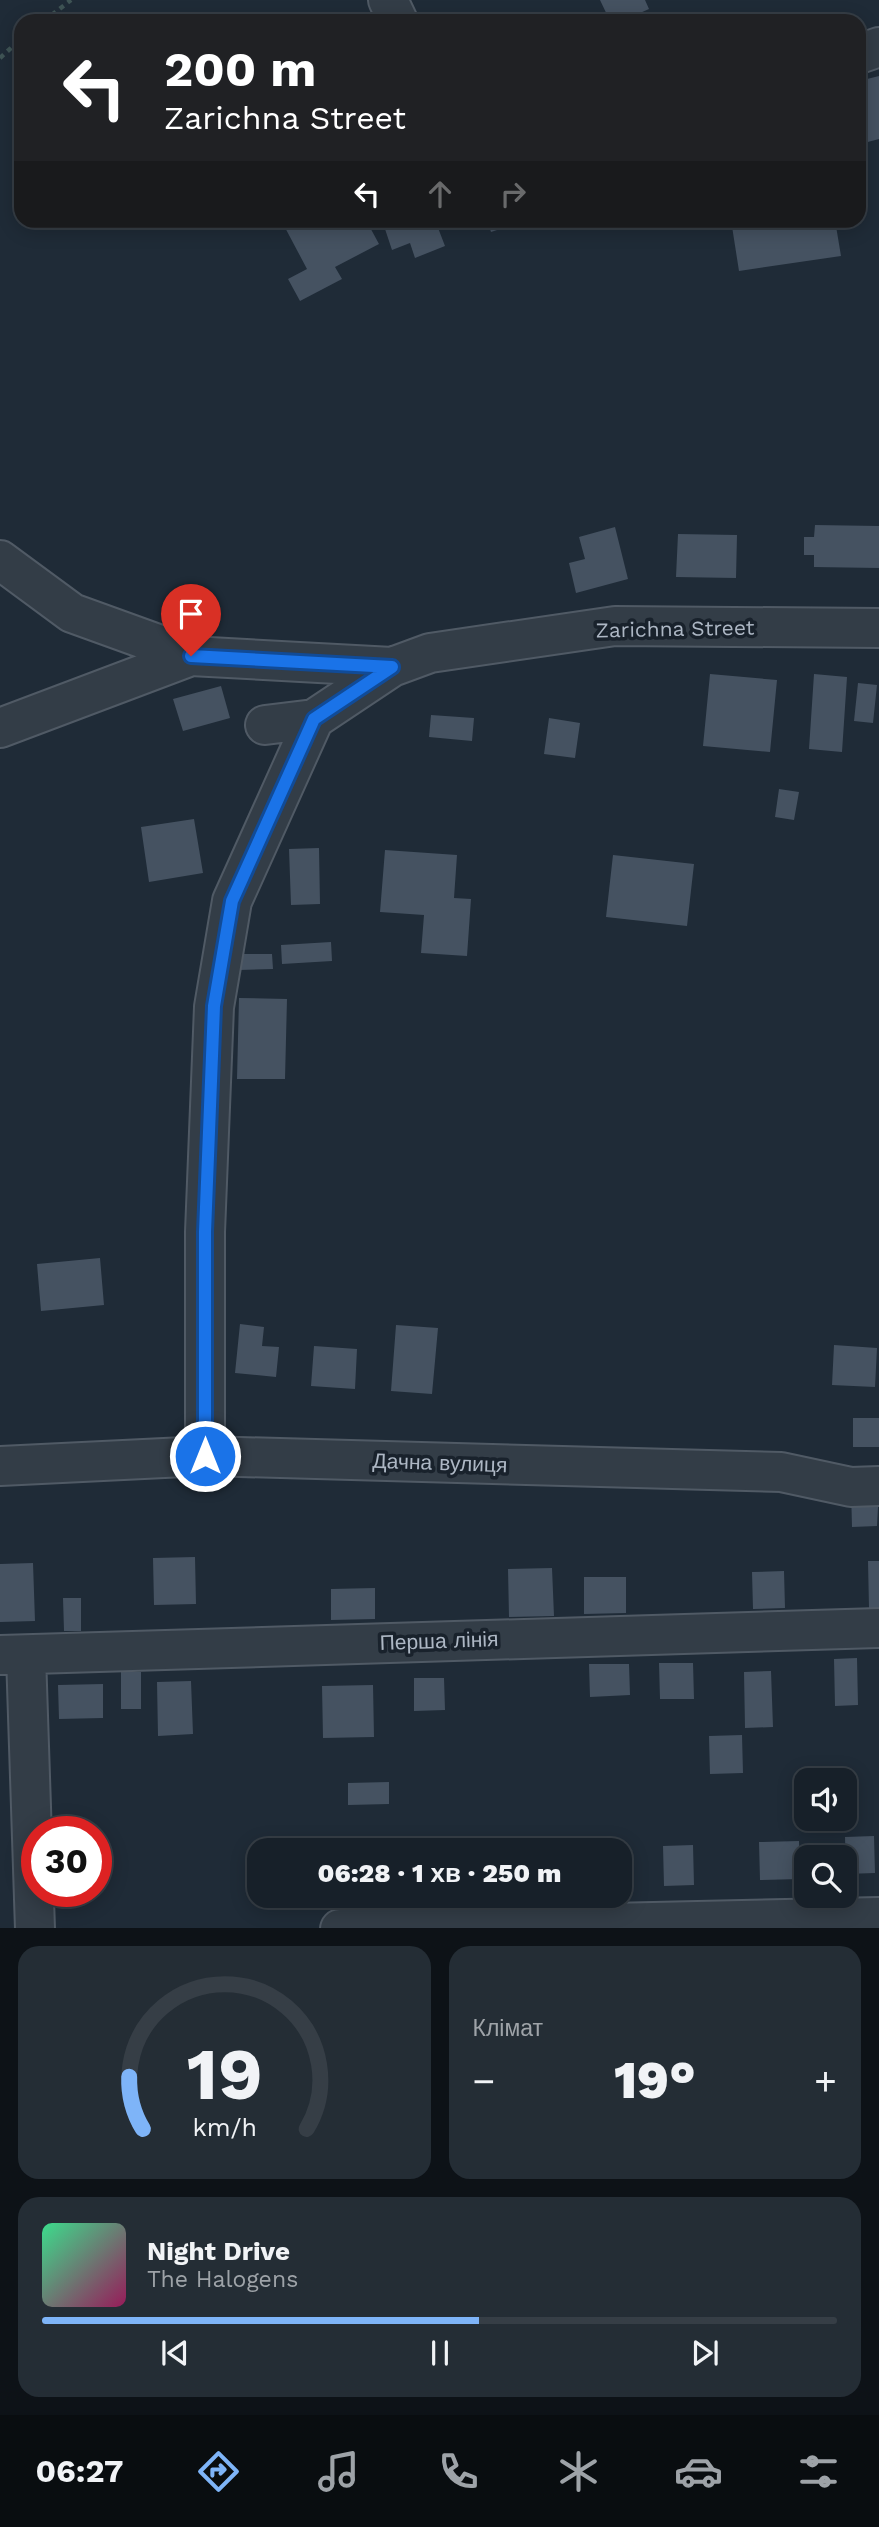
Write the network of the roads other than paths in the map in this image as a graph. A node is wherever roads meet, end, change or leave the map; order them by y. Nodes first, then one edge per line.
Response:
1 (0, 561) edge
2 (879, 628) edge
3 (191, 656) junction
4 (392, 667) junction
5 (314, 719) junction
6 (265, 725) dead end
7 (0, 728) edge
8 (205, 1456) junction
9 (0, 1466) edge
10 (879, 1486) edge
11 (879, 1628) edge
12 (13, 1655) edge
13 (879, 1917) edge
14 (35, 1928) edge
15 (340, 1928) edge

1 - 3 street
2 - 4 street, Zarichna Street
3 - 4 street, Zarichna Street
3 - 7 street, Zarichna Street
4 - 5 street, Zarichna Street
5 - 6 street
5 - 8 street
8 - 9 street, Дачна вулиця
8 - 10 street, Дачна вулиця
11 - 12 street, Перша лінія
12 - 14 street
13 - 15 street

